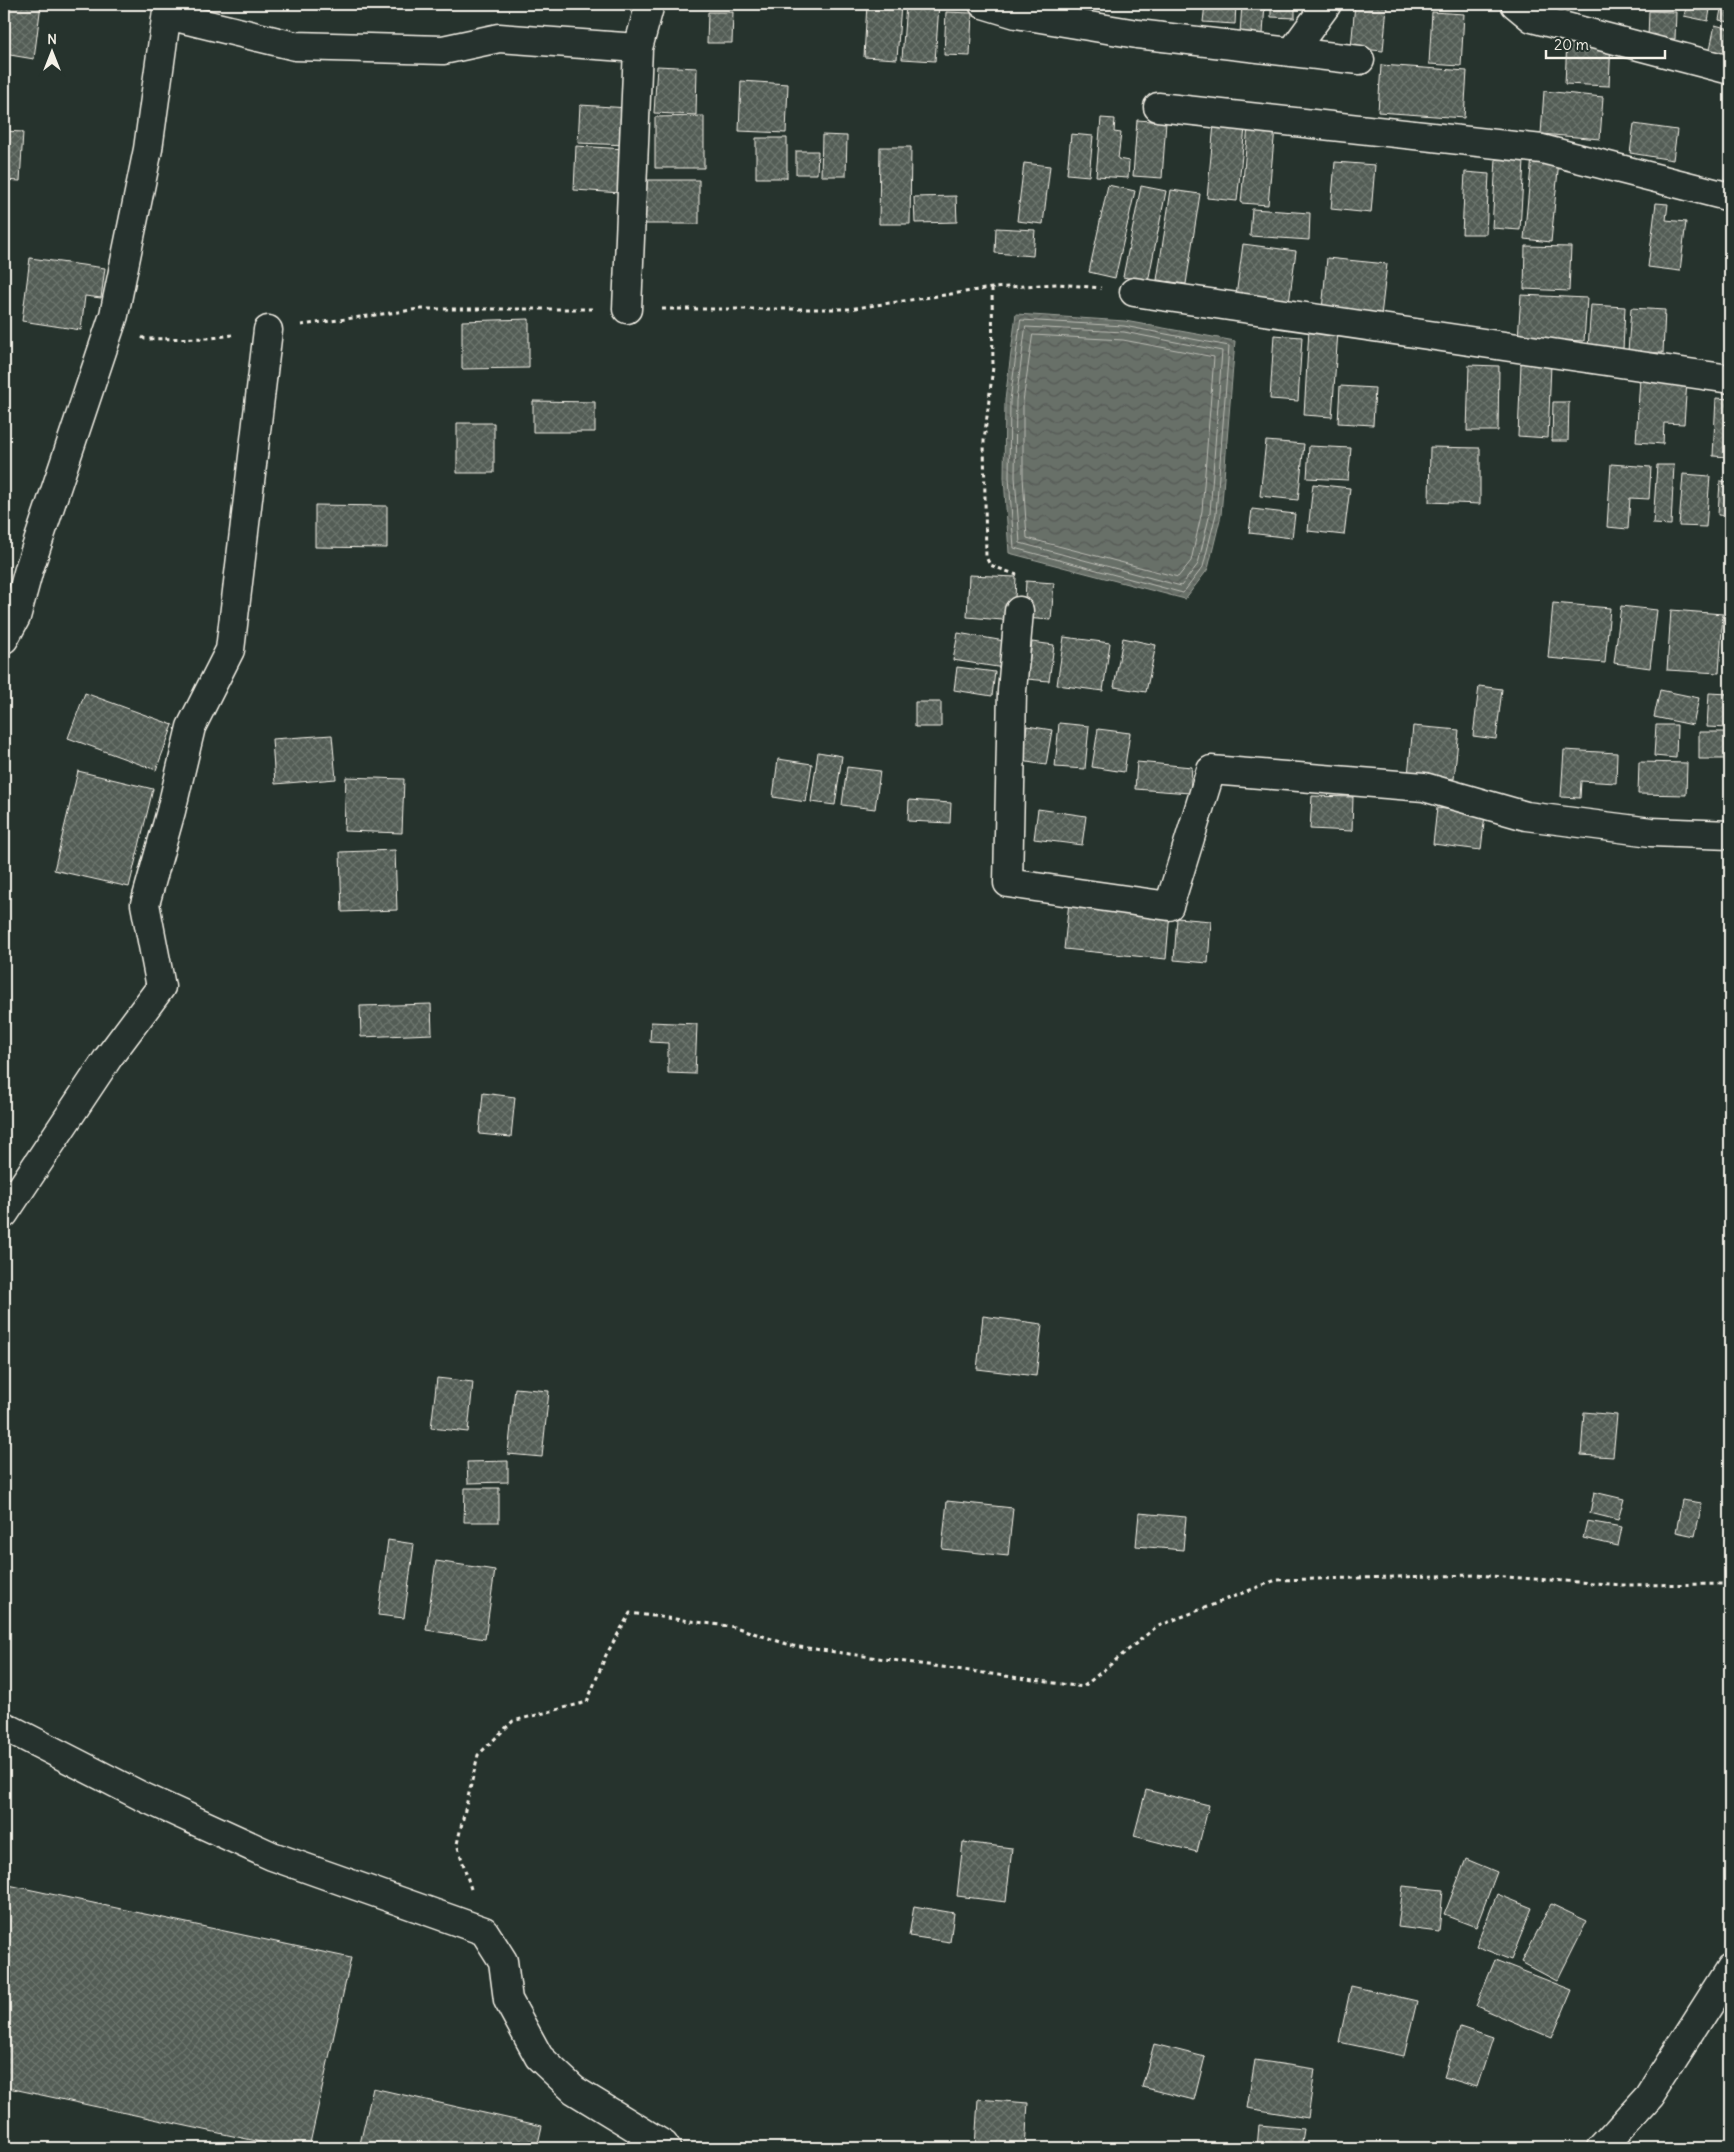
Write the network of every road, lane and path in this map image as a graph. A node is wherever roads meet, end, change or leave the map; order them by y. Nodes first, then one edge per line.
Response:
1 (650, 4) edge
2 (983, 4) edge
3 (1327, 4) edge
4 (1515, 4) edge
5 (168, 9) edge
6 (638, 48) junction
7 (1292, 52) junction
8 (1360, 60) dead end
9 (1730, 70) edge
10 (1158, 107) dead end
11 (1730, 197) edge
12 (992, 288) dead end
13 (1134, 292) dead end
14 (627, 309) dead end
15 (268, 330) dead end
16 (1730, 379) edge
17 (1019, 612) joint
18 (4, 640) edge
19 (1730, 835) edge
20 (4, 1214) edge
21 (1730, 1584) edge
22 (4, 1726) edge
23 (484, 1931) junction
24 (1730, 1969) edge
25 (666, 2148) edge
26 (1602, 2148) edge

1 - 6 street
2 - 7 street
3 - 7 street
4 - 9 street
5 - 6 street
5 - 18 street
6 - 14 street
7 - 8 street
10 - 11 street
12 - 17 path
13 - 16 street
15 - 20 street
17 - 19 street
21 - 23 path
22 - 23 street
23 - 25 street
24 - 26 street

